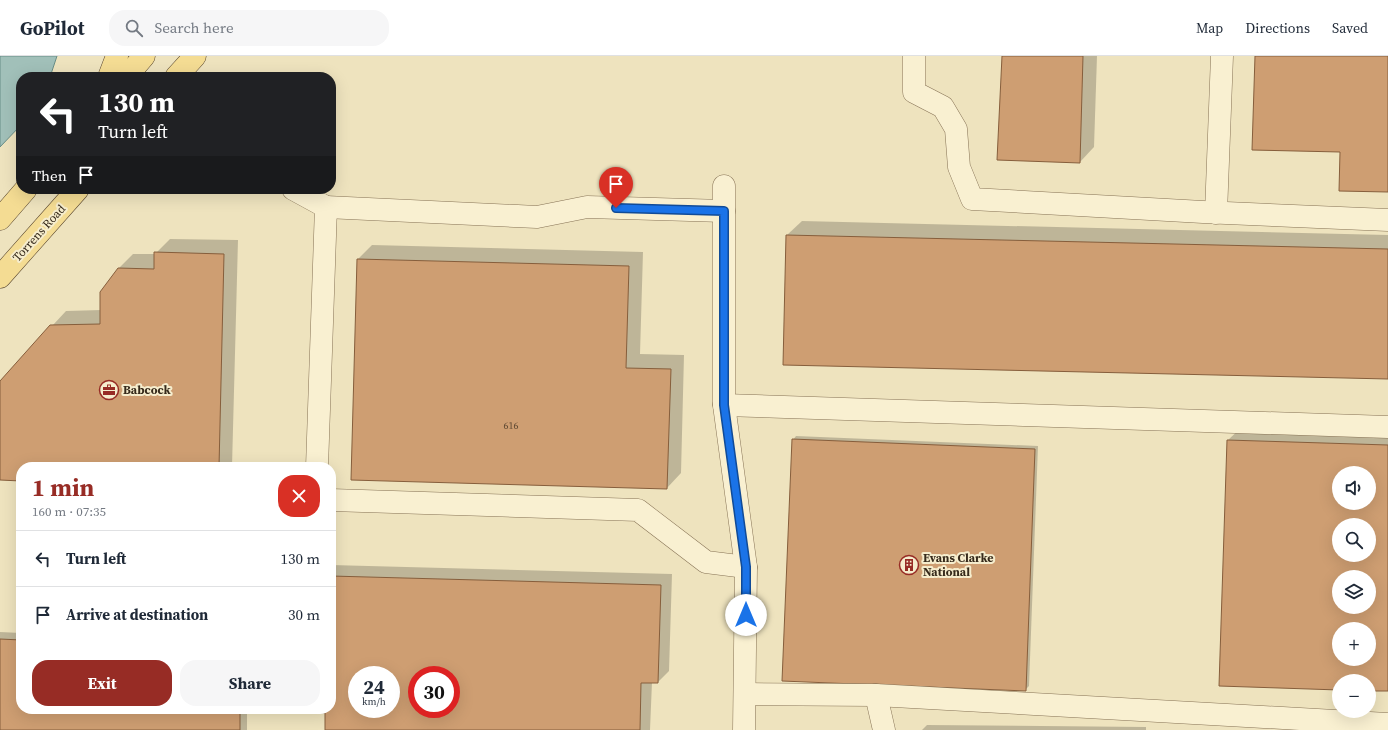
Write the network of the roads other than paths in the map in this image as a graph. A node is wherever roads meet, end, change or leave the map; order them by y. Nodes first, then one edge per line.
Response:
1 (117, 56) edge
2 (144, 56) edge
3 (194, 56) edge
4 (914, 56) edge
5 (1222, 56) edge
6 (111, 72) edge
7 (130, 72) edge
8 (180, 72) edge
9 (724, 186) dead end
10 (22, 194) edge
11 (74, 194) edge
12 (302, 194) edge
13 (326, 207) junction
14 (724, 211) junction
15 (1216, 213) junction
16 (0, 219) edge
17 (1388, 220) edge
18 (0, 277) edge
19 (724, 405) junction
20 (1388, 427) edge
21 (317, 462) edge
22 (336, 500) edge
23 (746, 567) junction
24 (745, 694) junction
25 (876, 695) junction
26 (1388, 724) edge
27 (744, 730) edge
28 (884, 730) edge

1 - 6 main road
2 - 7 main road
3 - 8 main road
4 - 15 street
5 - 15 street
9 - 14 street
10 - 16 main road
11 - 18 main road, Torrens Road
12 - 13 street
13 - 14 street
13 - 21 street
14 - 19 street
15 - 17 street
19 - 20 street
19 - 23 street
22 - 23 street
23 - 24 street
24 - 25 street
24 - 27 street
25 - 26 street
25 - 28 street

